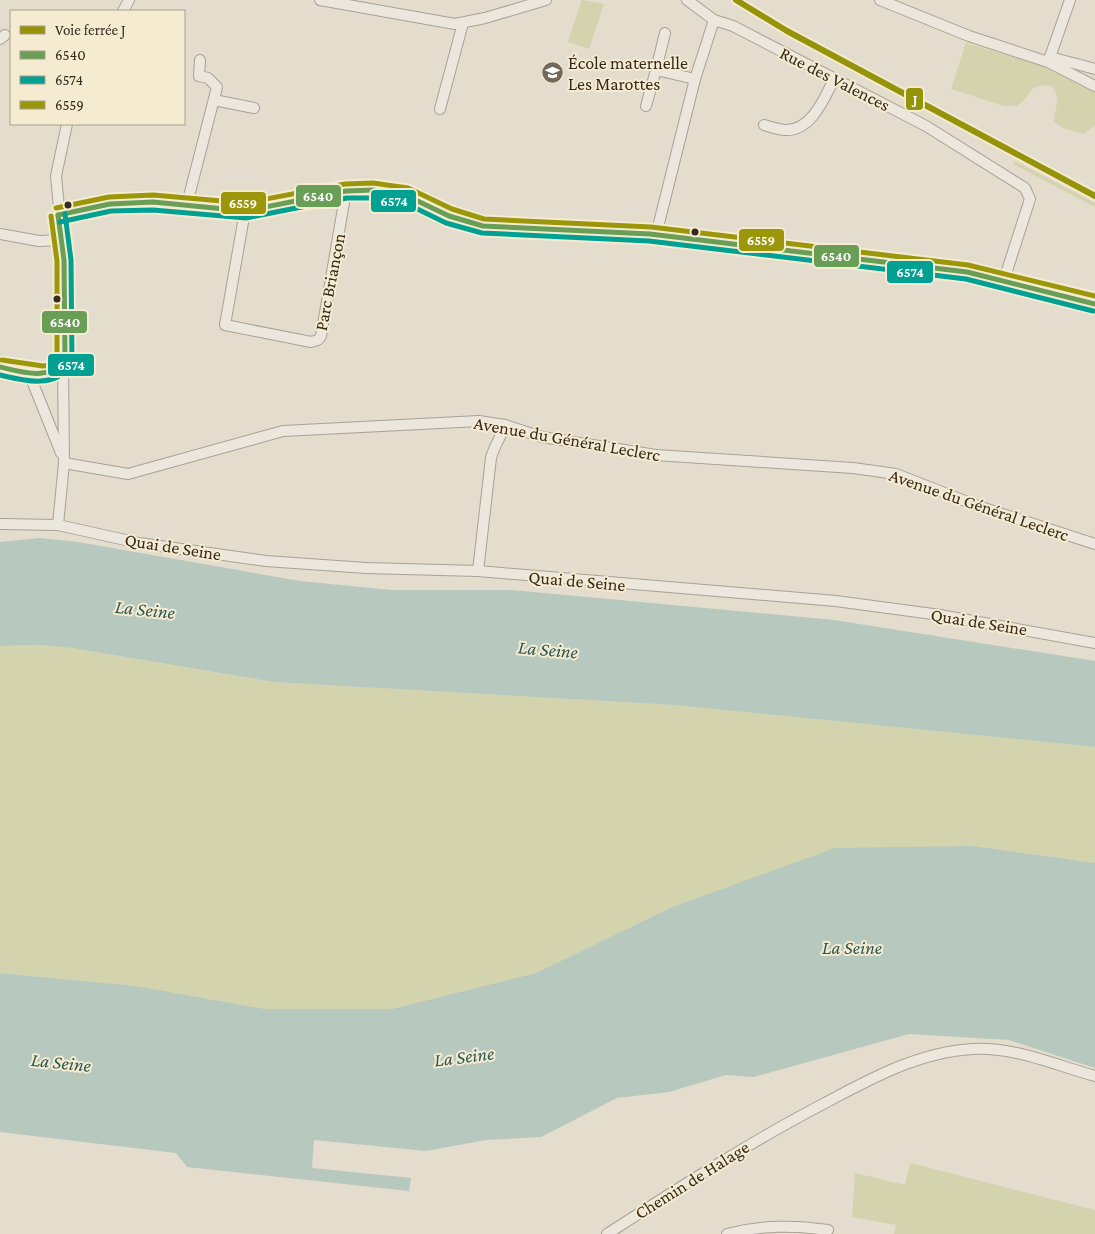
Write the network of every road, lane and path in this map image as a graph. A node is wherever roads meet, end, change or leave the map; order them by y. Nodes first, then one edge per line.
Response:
1 (320, 0) edge
2 (546, 0) edge
3 (687, 0) edge
4 (880, 0) edge
5 (1070, 0) edge
6 (359, 3) edge
7 (714, 20) junction
8 (463, 23) junction
9 (665, 33) dead end
10 (200, 60) dead end
11 (1049, 60) junction
12 (1095, 69) edge
13 (656, 70) junction
14 (695, 78) junction
15 (834, 79) junction
16 (1095, 86) edge
17 (214, 100) junction
18 (646, 106) dead end
19 (254, 108) dead end
20 (440, 108) dead end
21 (67, 125) edge
22 (764, 125) dead end
23 (346, 191) junction
24 (187, 204) junction
25 (245, 210) junction
26 (58, 215) junction
27 (0, 234) edge
28 (656, 235) junction
29 (61, 240) junction
30 (1004, 280) junction
31 (1095, 304) edge
32 (0, 367) edge
33 (59, 367) junction
34 (30, 372) junction
35 (504, 426) junction
36 (64, 459) junction
37 (0, 524) edge
38 (58, 525) junction
39 (1095, 544) edge
40 (478, 571) junction
41 (1095, 643) edge
42 (1095, 1076) edge
43 (828, 1230) dead end
44 (607, 1234) edge
45 (727, 1234) edge

1 - 6 street
2 - 8 street
3 - 7 street, Rue des Valences
4 - 11 street
5 - 11 street
6 - 8 street
7 - 14 street
7 - 15 street, Rue des Valences
8 - 20 street
9 - 13 street
10 - 17 street
11 - 12 street
11 - 16 street
13 - 14 street
13 - 18 street
14 - 28 street
15 - 22 street
15 - 30 street, Rue des Valences
17 - 19 street
17 - 24 street
21 - 26 street
23 - 25 street
23 - 25 street, Parc Briançon
23 - 28 street
24 - 25 street
24 - 26 street
26 - 29 street
27 - 29 street
28 - 30 street
29 - 33 street
30 - 31 street
32 - 34 street
33 - 34 street
33 - 36 street
34 - 36 street
35 - 36 street, Avenue du Général Leclerc
35 - 39 street, Avenue du Général Leclerc
35 - 40 street
36 - 38 street
37 - 38 street, Quai de Seine
38 - 40 street, Quai de Seine
40 - 41 street, Quai de Seine
42 - 44 street, Chemin de Halage
43 - 45 street

